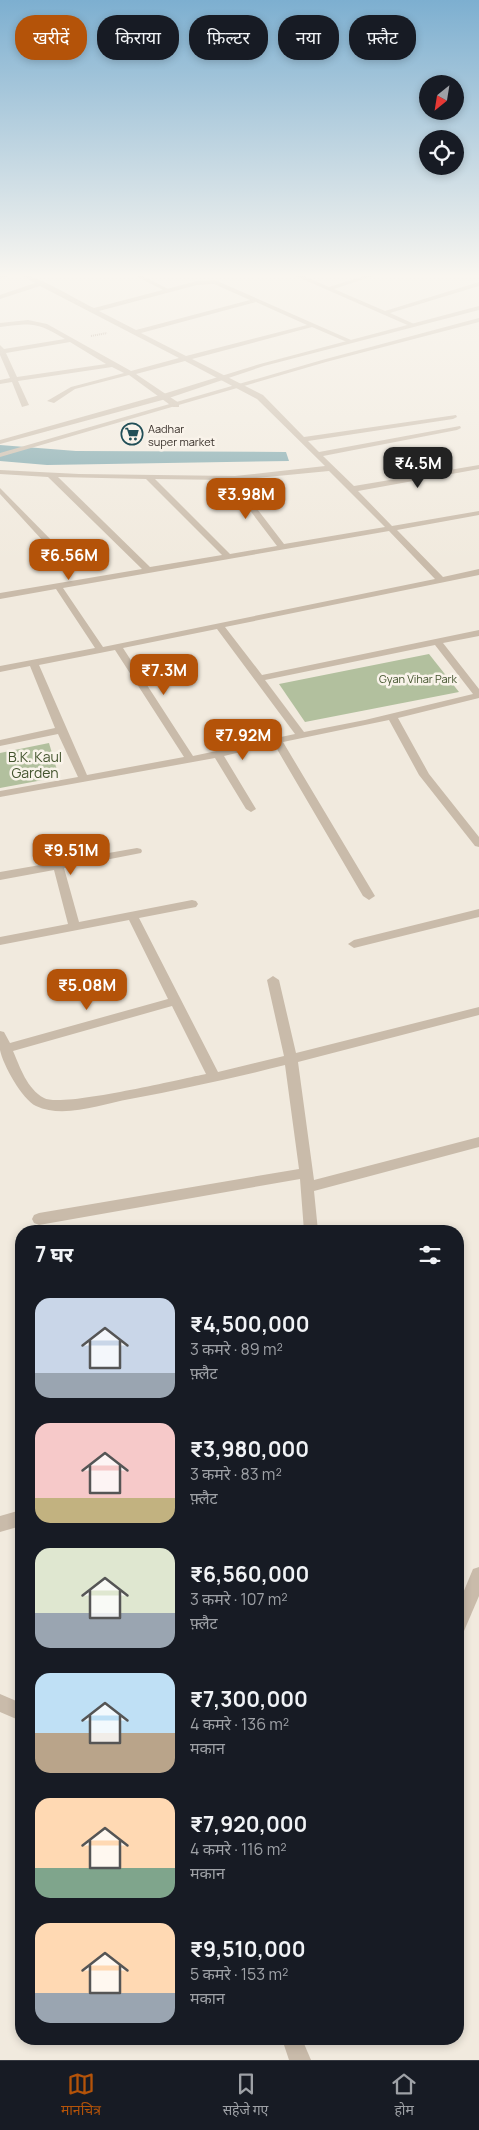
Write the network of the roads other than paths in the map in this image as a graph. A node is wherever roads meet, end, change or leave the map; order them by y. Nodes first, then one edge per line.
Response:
1 (10, 370) edge
2 (79, 370) edge
3 (124, 370) edge
4 (141, 370) edge
5 (210, 370) edge
6 (247, 370) edge
7 (292, 370) edge
8 (130, 373) junction
9 (223, 377) junction
10 (15, 380) junction
11 (0, 382) edge
12 (237, 386) junction
13 (163, 397) junction
14 (51, 401) dead end
15 (25, 405) dead end
16 (176, 405) junction
17 (453, 417) dead end
18 (457, 428) dead end
19 (1, 442) edge
20 (304, 442) junction
21 (316, 453) junction
22 (0, 454) edge
23 (479, 467) edge
24 (332, 468) junction
25 (0, 472) edge
26 (51, 475) junction
27 (148, 477) junction
28 (229, 478) junction
29 (353, 489) junction
30 (0, 490) edge
31 (479, 513) edge
32 (390, 529) junction
33 (282, 547) junction
34 (57, 551) dead end
35 (228, 556) junction
36 (148, 570) junction
37 (479, 572) edge
38 (441, 580) junction
39 (58, 586) junction
40 (0, 596) edge
41 (220, 626) junction
42 (479, 633) edge
43 (437, 641) junction
44 (118, 647) junction
45 (101, 650) junction
46 (33, 662) junction
47 (0, 669) edge
48 (258, 679) junction
49 (479, 695) edge
50 (392, 716) junction
51 (61, 730) junction
52 (301, 735) junction
53 (277, 741) junction
54 (0, 743) edge
55 (218, 754) junction
56 (190, 759) junction
57 (84, 779) junction
58 (0, 794) edge
59 (251, 809) dead end
60 (479, 823) edge
61 (465, 826) junction
62 (479, 844) edge
63 (137, 851) dead end
64 (58, 865) junction
65 (0, 876) edge
66 (369, 896) dead end
67 (192, 904) dead end
68 (479, 913) edge
69 (133, 917) junction
70 (75, 928) junction
71 (0, 941) edge
72 (354, 944) dead end
73 (273, 980) dead end
74 (175, 1001) junction
75 (479, 1011) edge
76 (0, 1035) edge
77 (6, 1048) junction
78 (291, 1059) junction
79 (214, 1077) junction
80 (479, 1142) edge
81 (307, 1180) junction
82 (39, 1219) dead end
83 (311, 1225) edge
84 (15, 1520) edge
85 (0, 1524) edge
86 (479, 1575) edge
87 (464, 1611) edge
88 (0, 1703) edge
89 (15, 1709) edge
90 (294, 2045) edge
91 (300, 2060) edge

1 - 10 street
2 - 10 street
3 - 8 street
4 - 8 street
5 - 9 street
6 - 9 street
7 - 12 street
8 - 13 street
8 - 14 street
9 - 12 street
9 - 13 street
10 - 11 street
10 - 15 street
12 - 16 street
12 - 20 street
13 - 16 street
13 - 19 street
16 - 22 street
17 - 20 street
18 - 21 street
20 - 21 street
21 - 24 street
23 - 29 street
24 - 28 street
24 - 29 street
25 - 26 street
26 - 27 street
26 - 36 street
27 - 28 street
27 - 35 street
28 - 33 street
29 - 32 street
30 - 34 lane
31 - 32 street
32 - 33 street
32 - 38 street
33 - 35 street
35 - 36 street
36 - 39 street
37 - 38 street
38 - 41 street
39 - 40 street
39 - 45 street
41 - 44 street
41 - 48 street
42 - 43 street
43 - 48 street
43 - 49 street
44 - 45 street
44 - 56 street
45 - 46 street
46 - 47 street
46 - 51 street
48 - 52 street
49 - 50 street
50 - 52 street
50 - 61 street
51 - 54 street
51 - 57 street
52 - 53 street
53 - 55 street
53 - 66 street
55 - 56 street
55 - 59 street
56 - 57 street
57 - 58 street
60 - 61 street
61 - 62 street
63 - 64 street
64 - 65 street
64 - 70 street
67 - 69 street
68 - 72 street
69 - 70 street
69 - 74 street
70 - 71 street
73 - 78 street
74 - 77 street
74 - 79 street
75 - 78 street
76 - 77 street
77 - 79 street
78 - 79 street
78 - 81 street
80 - 81 street
81 - 82 street
81 - 83 street
84 - 85 street
86 - 87 street
88 - 89 street
90 - 91 street

